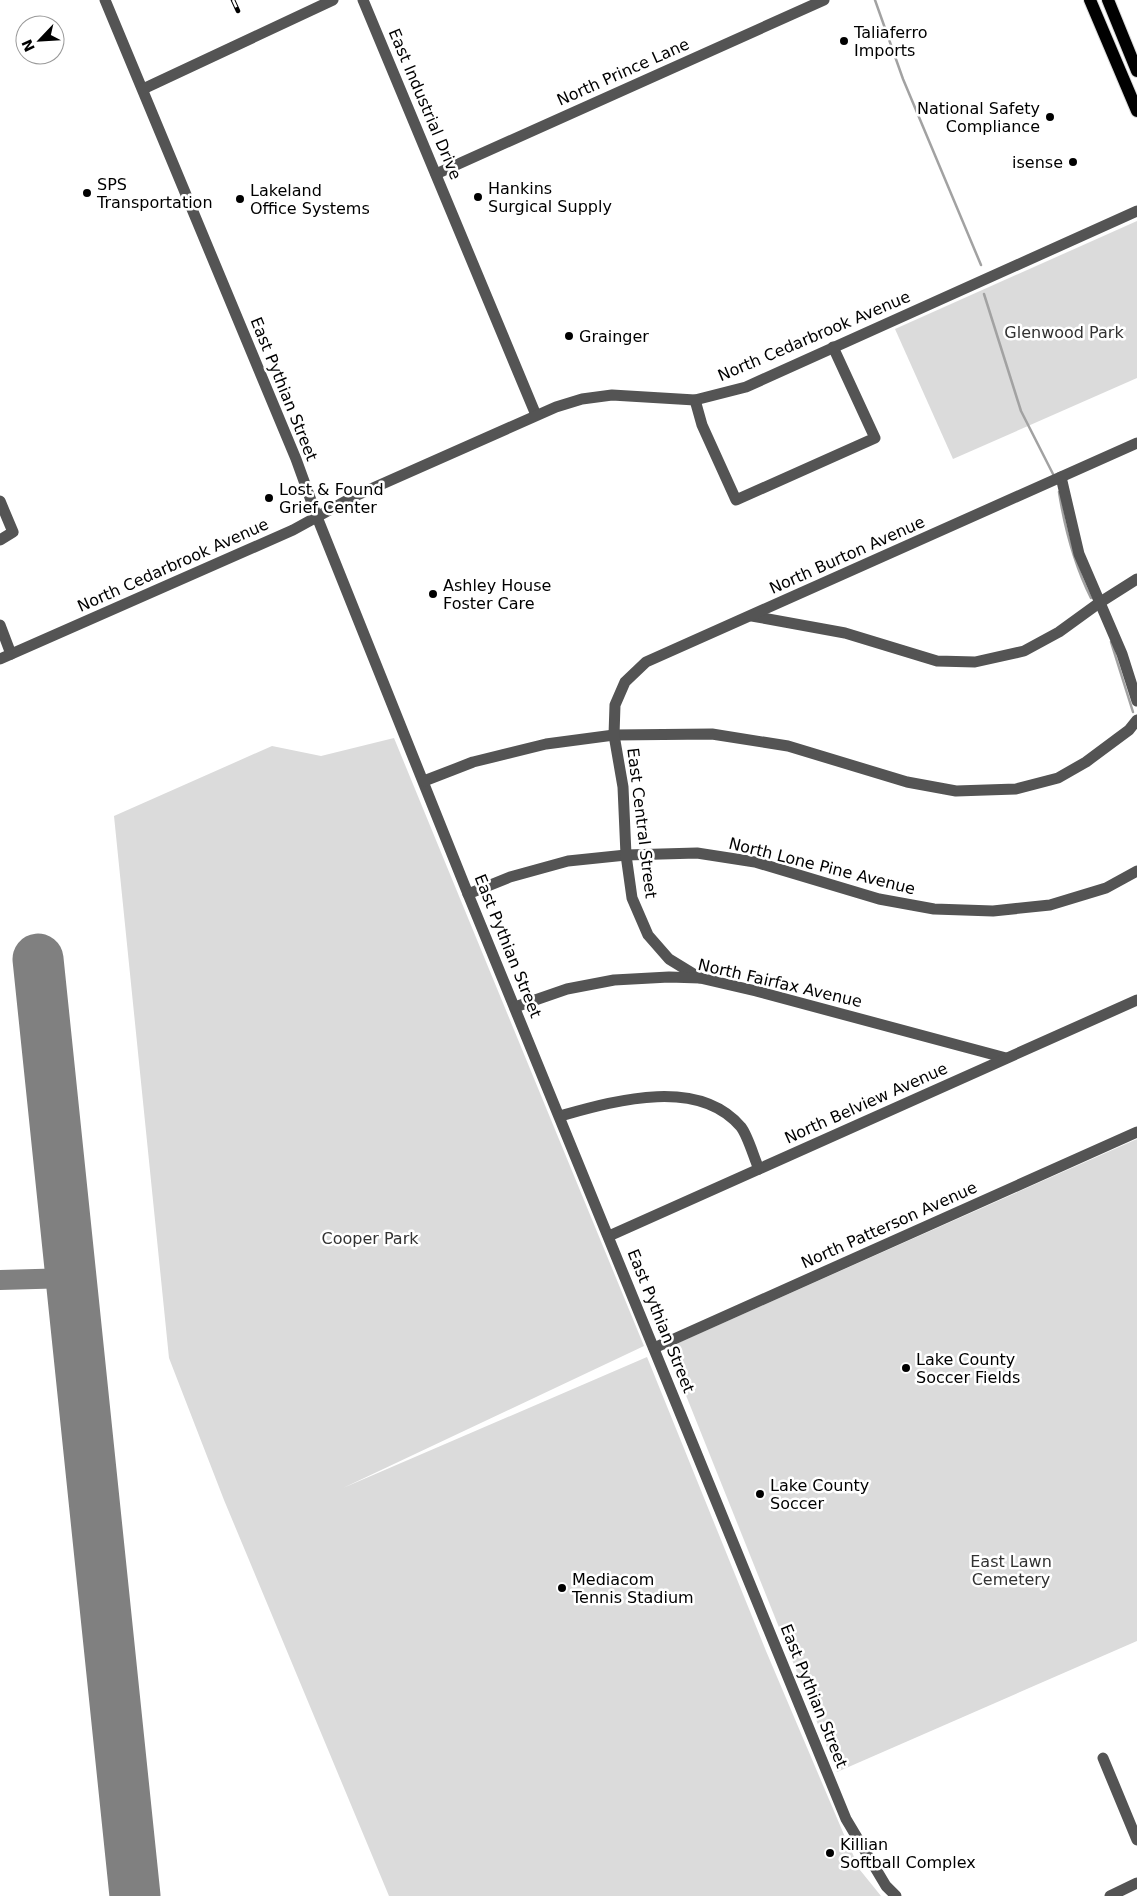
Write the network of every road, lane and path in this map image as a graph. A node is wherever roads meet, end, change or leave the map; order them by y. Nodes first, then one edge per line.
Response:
1 (105, 0) edge
2 (333, 0) edge
3 (363, 0) edge
4 (824, 0) edge
5 (1090, 0) edge
6 (1108, 0) edge
7 (1137, 70) edge
8 (1122, 75) junction
9 (143, 89) junction
10 (1137, 111) edge
11 (436, 174) junction
12 (1137, 211) edge
13 (834, 347) junction
14 (695, 400) junction
15 (536, 415) junction
16 (1137, 443) edge
17 (1060, 477) junction
18 (0, 501) edge
19 (317, 517) junction
20 (0, 540) edge
21 (1137, 579) edge
22 (1099, 603) junction
23 (778, 604) junction
24 (751, 616) junction
25 (781, 622) junction
26 (0, 625) edge
27 (12, 654) junction
28 (0, 659) edge
29 (1137, 701) edge
30 (1137, 720) edge
31 (614, 735) junction
32 (424, 781) junction
33 (626, 855) junction
34 (1137, 870) edge
35 (468, 894) junction
36 (669, 959) junction
37 (669, 977) junction
38 (700, 978) junction
39 (1137, 1000) edge
40 (515, 1007) junction
41 (1006, 1058) junction
42 (560, 1116) junction
43 (1137, 1132) edge
44 (759, 1169) junction
45 (609, 1236) junction
46 (654, 1348) junction
47 (1103, 1758) dead end
48 (1137, 1840) edge
49 (1137, 1884) edge
50 (896, 1896) edge
51 (1110, 1896) edge

1 - 9 street, East Pythian Street
2 - 9 street
3 - 11 street, East Industrial Drive
4 - 11 street, North Prince Lane
5 - 8 main road
6 - 7 main road
7 - 8 street
8 - 10 main road
9 - 19 street, East Pythian Street
11 - 15 street, East Industrial Drive
12 - 13 street, North Cedarbrook Avenue
13 - 14 street, North Cedarbrook Avenue
13 - 14 street
14 - 15 street, North Cedarbrook Avenue
15 - 19 street, North Cedarbrook Avenue
16 - 17 street, North Burton Avenue
17 - 22 street
17 - 23 street, North Burton Avenue
18 - 20 street
19 - 27 street, North Cedarbrook Avenue
19 - 32 street, East Pythian Street
21 - 22 street
22 - 25 street
22 - 29 street
23 - 24 street, North Burton Avenue
23 - 25 street
24 - 25 street
24 - 31 street, North Burton Avenue
26 - 27 street
27 - 28 street, North Cedarbrook Avenue
30 - 31 street
31 - 32 street
31 - 33 street, East Central Street
32 - 35 street, East Pythian Street
33 - 34 street, North Lone Pine Avenue
33 - 35 street, North Lone Pine Avenue
33 - 36 street, East Central Street
35 - 40 street, East Pythian Street
36 - 37 street
36 - 38 street, East Central Street
37 - 38 street, North Fairfax Avenue
37 - 40 street, North Fairfax Avenue
38 - 41 street, North Fairfax Avenue
39 - 41 street, North Belview Avenue
40 - 42 street, East Pythian Street
41 - 44 street, North Belview Avenue
42 - 44 street
42 - 45 street, East Pythian Street
43 - 46 street, North Patterson Avenue
44 - 45 street, North Belview Avenue
45 - 46 street, East Pythian Street
46 - 50 street, East Pythian Street
47 - 48 street
49 - 51 street

